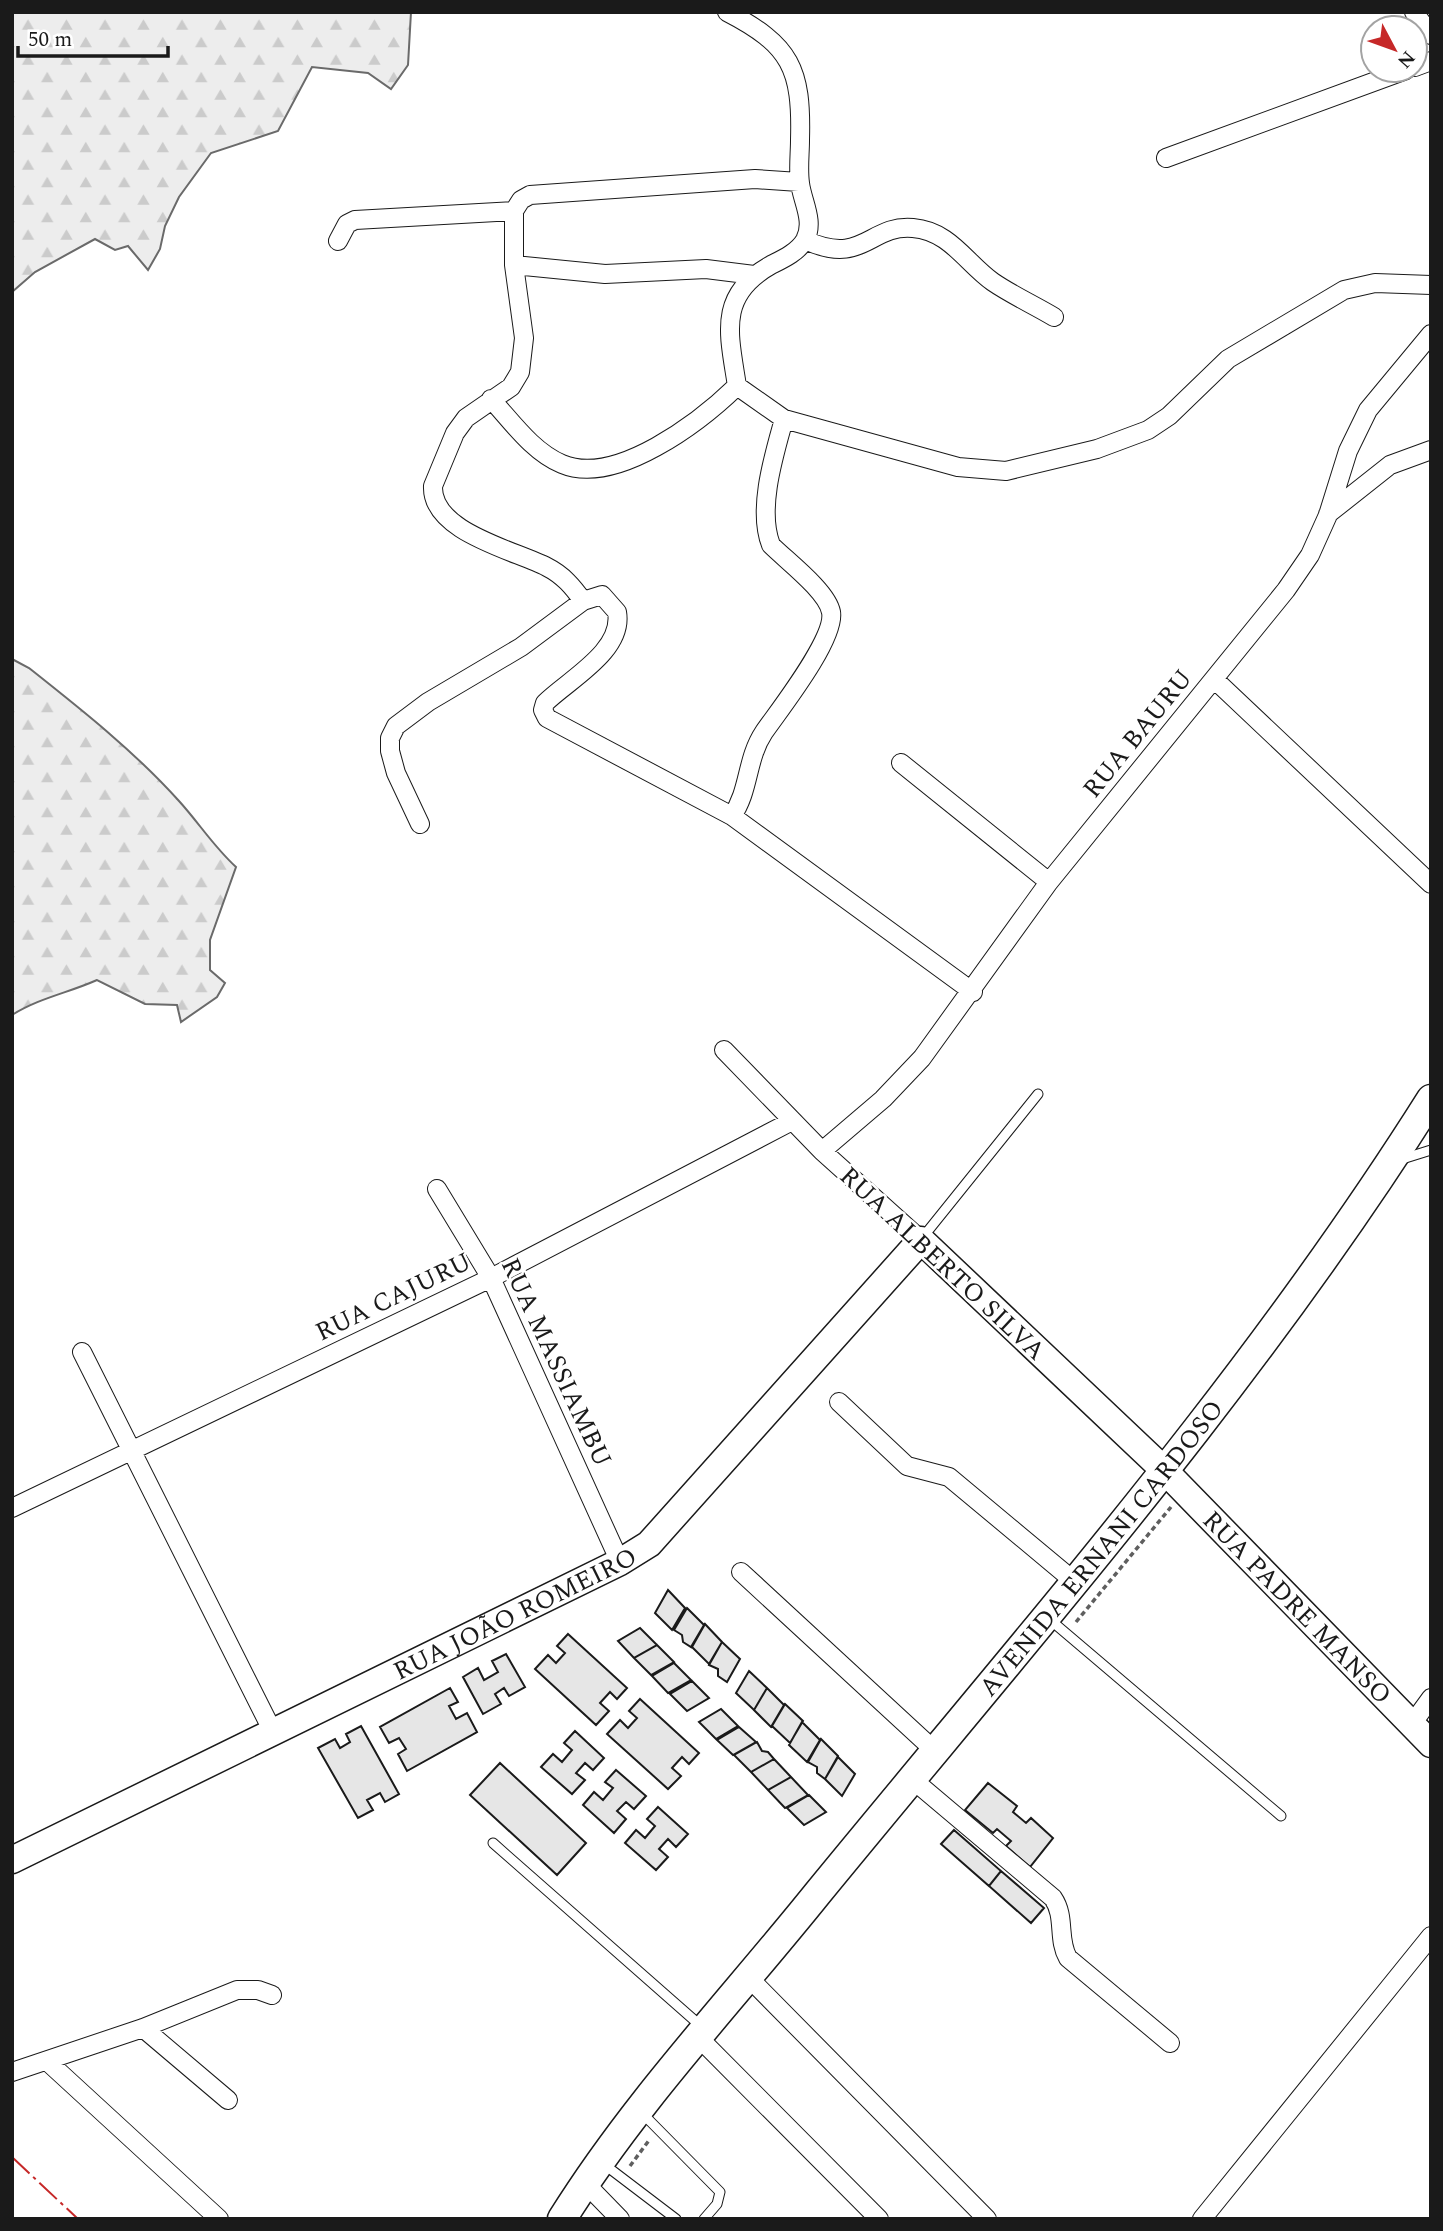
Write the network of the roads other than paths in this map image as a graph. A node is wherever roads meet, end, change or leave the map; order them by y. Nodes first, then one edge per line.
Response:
1 (727, 12) edge
2 (1414, 12) edge
3 (1431, 35) edge
4 (1368, 84) edge
5 (1166, 158) dead end
6 (799, 182) junction
7 (514, 211) junction
8 (805, 240) junction
9 (338, 241) dead end
10 (514, 265) junction
11 (754, 275) junction
12 (1431, 285) edge
13 (1054, 317) dead end
14 (1431, 334) edge
15 (737, 386) junction
16 (491, 399) junction
17 (785, 419) junction
18 (1431, 450) edge
19 (1328, 515) junction
20 (583, 601) junction
21 (1214, 679) junction
22 (901, 763) dead end
23 (732, 816) junction
24 (419, 824) dead end
25 (1049, 882) junction
26 (1431, 884) edge
27 (973, 992) junction
28 (724, 1051) dead end
29 (1038, 1094) dead end
30 (1431, 1099) edge
31 (792, 1121) junction
32 (1431, 1150) edge
33 (822, 1151) junction
34 (1390, 1163) junction
35 (438, 1189) dead end
36 (920, 1240) junction
37 (491, 1278) junction
38 (82, 1352) dead end
39 (839, 1402) dead end
40 (132, 1450) junction
41 (1166, 1471) junction
42 (12, 1508) edge
43 (620, 1562) junction
44 (741, 1572) dead end
45 (1075, 1583) junction
46 (1047, 1617) junction
47 (1431, 1698) edge
48 (1412, 1724) junction
49 (274, 1734) junction
50 (1431, 1744) edge
51 (935, 1751) junction
52 (912, 1779) junction
53 (1281, 1816) dead end
54 (492, 1843) dead end
55 (12, 1860) edge
56 (1431, 1936) edge
57 (749, 1978) junction
58 (272, 1995) dead end
59 (143, 2028) junction
60 (701, 2033) junction
61 (1170, 2043) dead end
62 (47, 2061) junction
63 (12, 2072) edge
64 (228, 2100) dead end
65 (639, 2111) junction
66 (592, 2172) junction
67 (219, 2219) edge
68 (562, 2219) edge
69 (620, 2219) edge
70 (676, 2219) edge
71 (704, 2219) edge
72 (879, 2219) edge
73 (987, 2219) edge
74 (1202, 2219) edge

1 - 6 street
2 - 3 street
4 - 5 street
6 - 7 street
6 - 8 street
7 - 9 street
7 - 10 street
8 - 11 street
8 - 13 street
10 - 11 street
10 - 16 street
11 - 15 street
12 - 17 street
14 - 19 street
15 - 16 street
15 - 17 street
16 - 20 street
17 - 23 street
18 - 19 street
19 - 21 street
20 - 23 street
20 - 24 street
21 - 25 street, RUA BAURU
21 - 26 street, RUA BAURU
22 - 25 street
23 - 27 street
25 - 27 street, RUA BAURU
27 - 33 street, RUA BAURU
28 - 31 street, RUA ALBERTO SILVA
29 - 36 lane
30 - 34 main road, AVENIDA ERNANI CARDOSO
31 - 33 street, RUA ALBERTO SILVA
31 - 37 street, RUA CAJURU
32 - 34 lane
33 - 36 street, RUA ALBERTO SILVA
34 - 41 main road, AVENIDA ERNANI CARDOSO
35 - 37 street, RUA MASSIAMBU
36 - 41 street, RUA ALBERTO SILVA
36 - 43 street, RUA JOÃO ROMEIRO
37 - 40 street, RUA CAJURU
37 - 43 street, RUA MASSIAMBU
38 - 40 street
39 - 45 street
40 - 42 street, RUA CAJURU
40 - 49 street
41 - 45 main road, AVENIDA ERNANI CARDOSO
41 - 48 street, RUA PADRE MANSO
43 - 49 street, RUA JOÃO ROMEIRO
44 - 51 street
45 - 46 main road, AVENIDA ERNANI CARDOSO
46 - 51 main road, AVENIDA ERNANI CARDOSO
46 - 53 lane
47 - 48 street
48 - 50 street, RUA PADRE MANSO
49 - 55 street, RUA JOÃO ROMEIRO
51 - 52 main road, AVENIDA ERNANI CARDOSO
52 - 57 main road, AVENIDA ERNANI CARDOSO
52 - 61 street
54 - 60 lane
56 - 74 street
57 - 60 main road, AVENIDA ERNANI CARDOSO
57 - 73 street
58 - 59 street
59 - 62 street
59 - 64 street
60 - 65 main road, AVENIDA ERNANI CARDOSO
60 - 72 street
62 - 63 street
62 - 67 street
65 - 66 main road, AVENIDA ERNANI CARDOSO
65 - 71 lane
66 - 68 main road, AVENIDA ERNANI CARDOSO
66 - 69 street
66 - 70 lane

